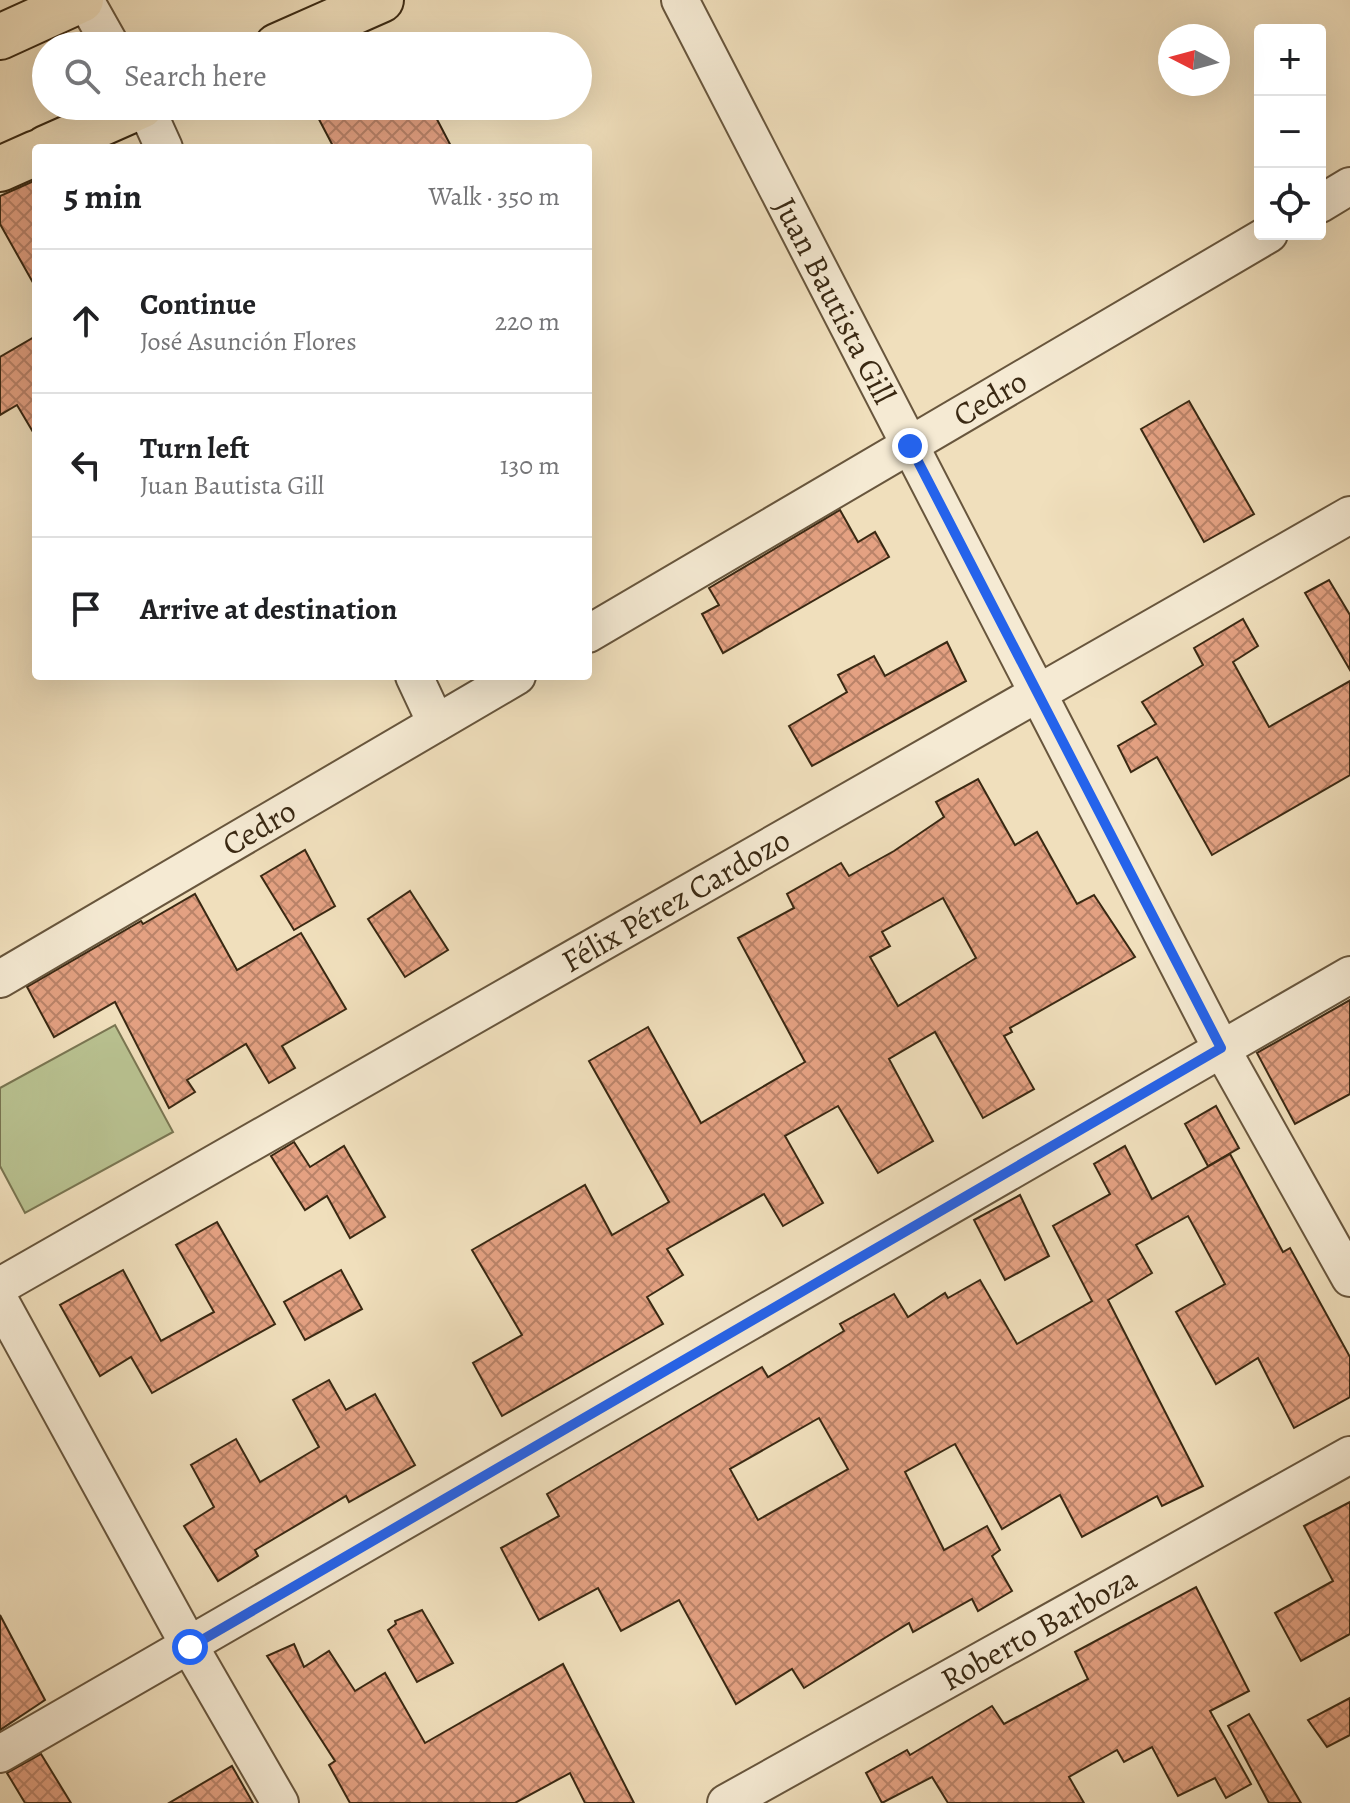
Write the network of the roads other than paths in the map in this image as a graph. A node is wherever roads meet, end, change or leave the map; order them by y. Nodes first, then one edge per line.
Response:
1 (83, 0) edge
2 (381, 0) edge
3 (680, 0) edge
4 (102, 32) edge
5 (309, 32) edge
6 (0, 37) edge
7 (111, 120) edge
8 (150, 120) edge
9 (55, 144) edge
10 (162, 144) edge
11 (32, 155) edge
12 (0, 169) edge
13 (1350, 186) edge
14 (1326, 200) edge
15 (1259, 240) edge
16 (910, 446) junction
17 (1350, 515) edge
18 (592, 632) edge
19 (416, 680) edge
20 (510, 680) edge
21 (1036, 694) junction
22 (436, 723) junction
23 (1350, 975) edge
24 (0, 979) edge
25 (1221, 1048) junction
26 (1350, 1278) edge
27 (0, 1286) edge
28 (0, 1301) edge
29 (1350, 1455) edge
30 (190, 1647) junction
31 (0, 1754) edge
32 (280, 1803) edge
33 (726, 1803) edge

1 - 4 street
1 - 6 main road
2 - 5 main road
3 - 16 street, Juan Bautista Gill
7 - 9 main road
8 - 10 street
11 - 12 main road
13 - 14 street
15 - 16 street, Cedro
16 - 18 street, Cedro
16 - 21 street, Juan Bautista Gill
17 - 21 street, Félix Pérez Cardozo
19 - 22 street
20 - 22 street, Cedro
21 - 25 street, Juan Bautista Gill
21 - 27 street, Félix Pérez Cardozo
22 - 24 street, Cedro
23 - 25 street
25 - 26 street, Juan Bautista Gill
25 - 30 street
28 - 30 street
29 - 33 street, Roberto Barboza
30 - 31 street
30 - 32 street

